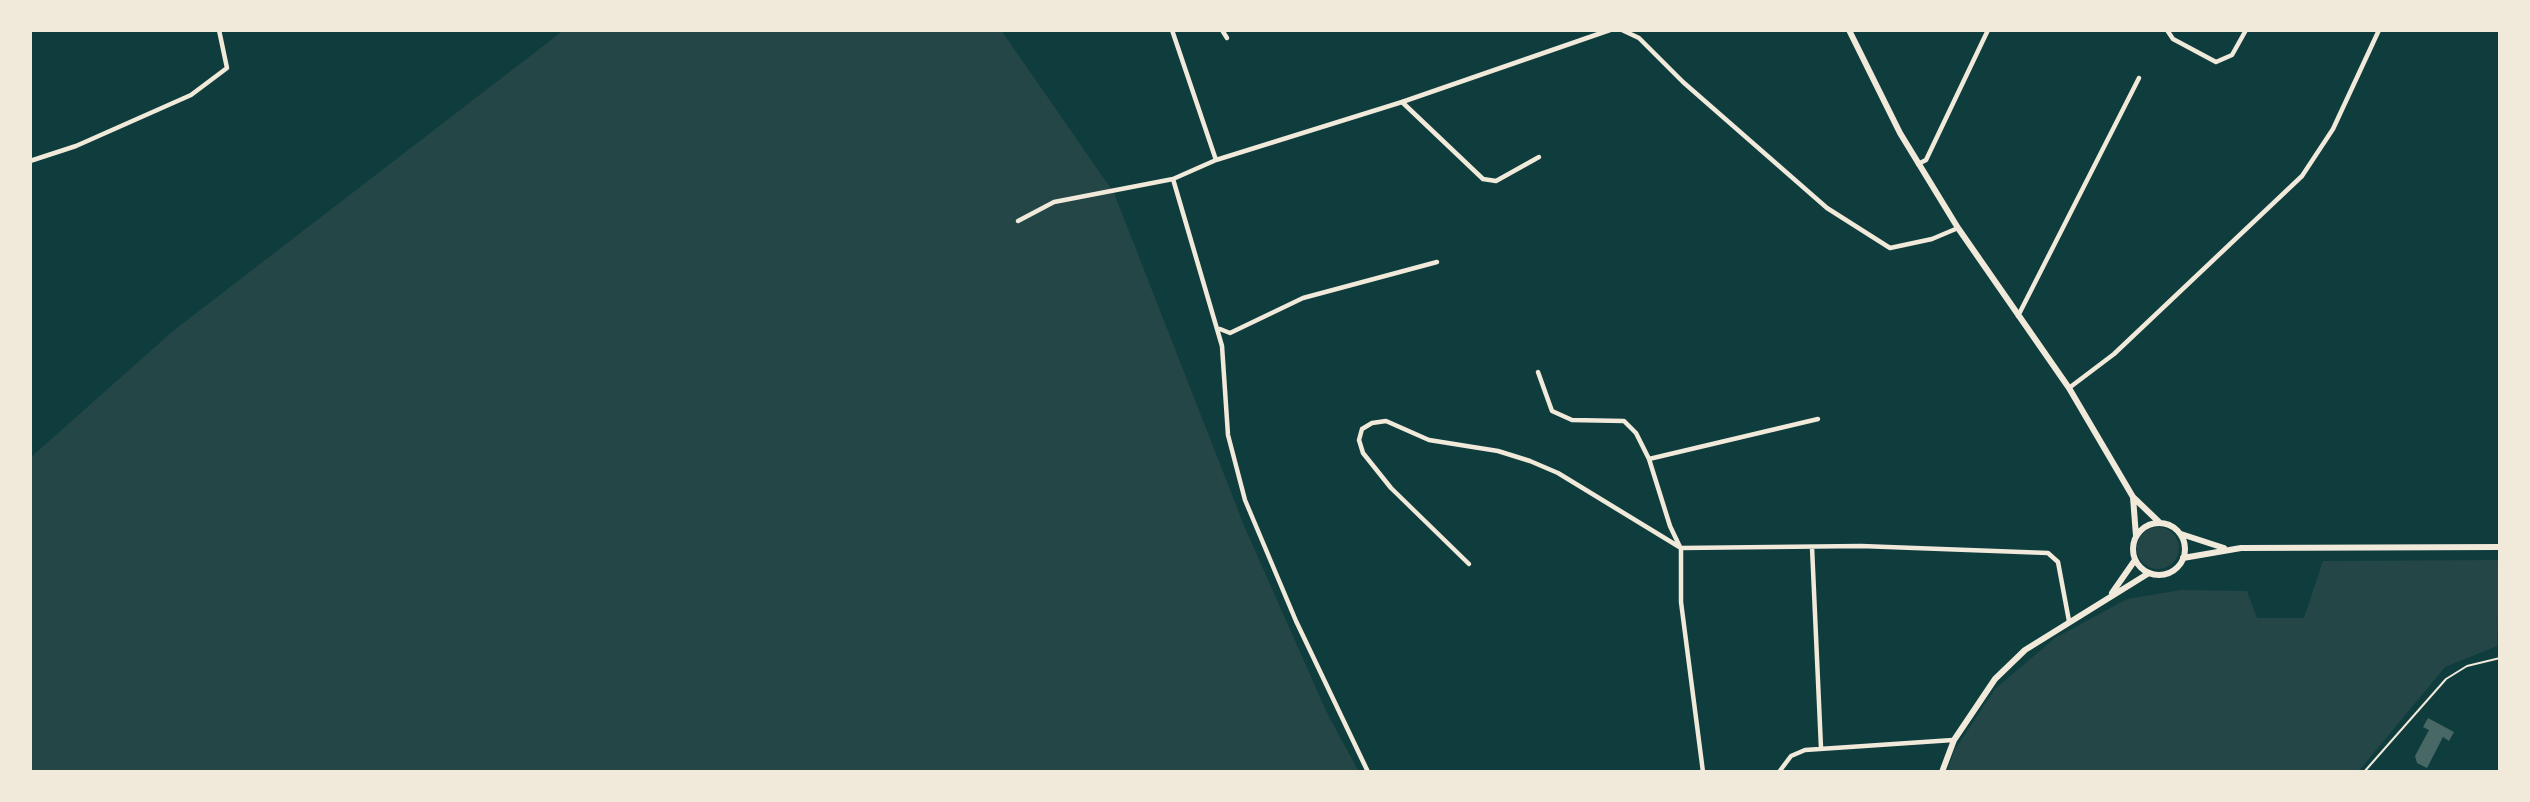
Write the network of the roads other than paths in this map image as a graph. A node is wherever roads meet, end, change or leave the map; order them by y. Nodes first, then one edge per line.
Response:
1 (219, 30) edge
2 (1172, 30) edge
3 (1222, 30) edge
4 (1609, 30) edge
5 (1622, 30) edge
6 (1849, 30) edge
7 (1987, 30) edge
8 (2167, 30) edge
9 (2246, 30) edge
10 (2379, 30) edge
11 (1227, 38) dead end
12 (2139, 78) dead end
13 (1402, 102) junction
14 (1539, 157) dead end
15 (1216, 160) junction
16 (30, 161) edge
17 (1918, 164) junction
18 (1172, 179) junction
19 (1018, 221) dead end
20 (1958, 228) junction
21 (1437, 262) dead end
22 (2018, 316) junction
23 (1217, 326) junction
24 (1538, 372) dead end
25 (2068, 388) junction
26 (1818, 419) dead end
27 (1649, 459) junction
28 (2133, 497) junction
29 (2159, 523) junction
30 (2181, 534) junction
31 (2136, 536) junction
32 (1812, 547) junction
33 (2500, 547) edge
34 (1681, 548) junction
35 (2226, 549) junction
36 (2183, 558) junction
37 (2135, 560) junction
38 (1469, 564) dead end
39 (2149, 573) junction
40 (2110, 595) junction
41 (2069, 621) junction
42 (2500, 658) edge
43 (1954, 740) junction
44 (1821, 748) junction
45 (1368, 772) edge
46 (1703, 772) edge
47 (1779, 772) edge
48 (1942, 772) edge
49 (2364, 772) edge

1 - 16 street
2 - 15 street
3 - 11 street
4 - 13 street
5 - 20 street
6 - 17 main road
7 - 17 street
8 - 9 street
10 - 25 street
12 - 22 street
13 - 14 street
13 - 15 street
15 - 18 street
17 - 20 main road
18 - 19 street
18 - 23 street
20 - 22 main road
21 - 23 street
22 - 25 main road
23 - 45 street
24 - 27 street
25 - 28 main road
26 - 27 street
27 - 34 street
28 - 29 main road
28 - 31 main road
29 - 30 main road
29 - 31 main road
30 - 35 main road
30 - 36 main road
31 - 37 main road
32 - 34 street
32 - 41 street
32 - 44 street
33 - 35 main road
34 - 38 street
34 - 46 street
35 - 36 main road
36 - 39 main road
37 - 39 main road
37 - 40 main road
39 - 40 main road
40 - 41 main road
41 - 43 main road
42 - 49 lane
43 - 44 street
43 - 48 main road
44 - 47 street

